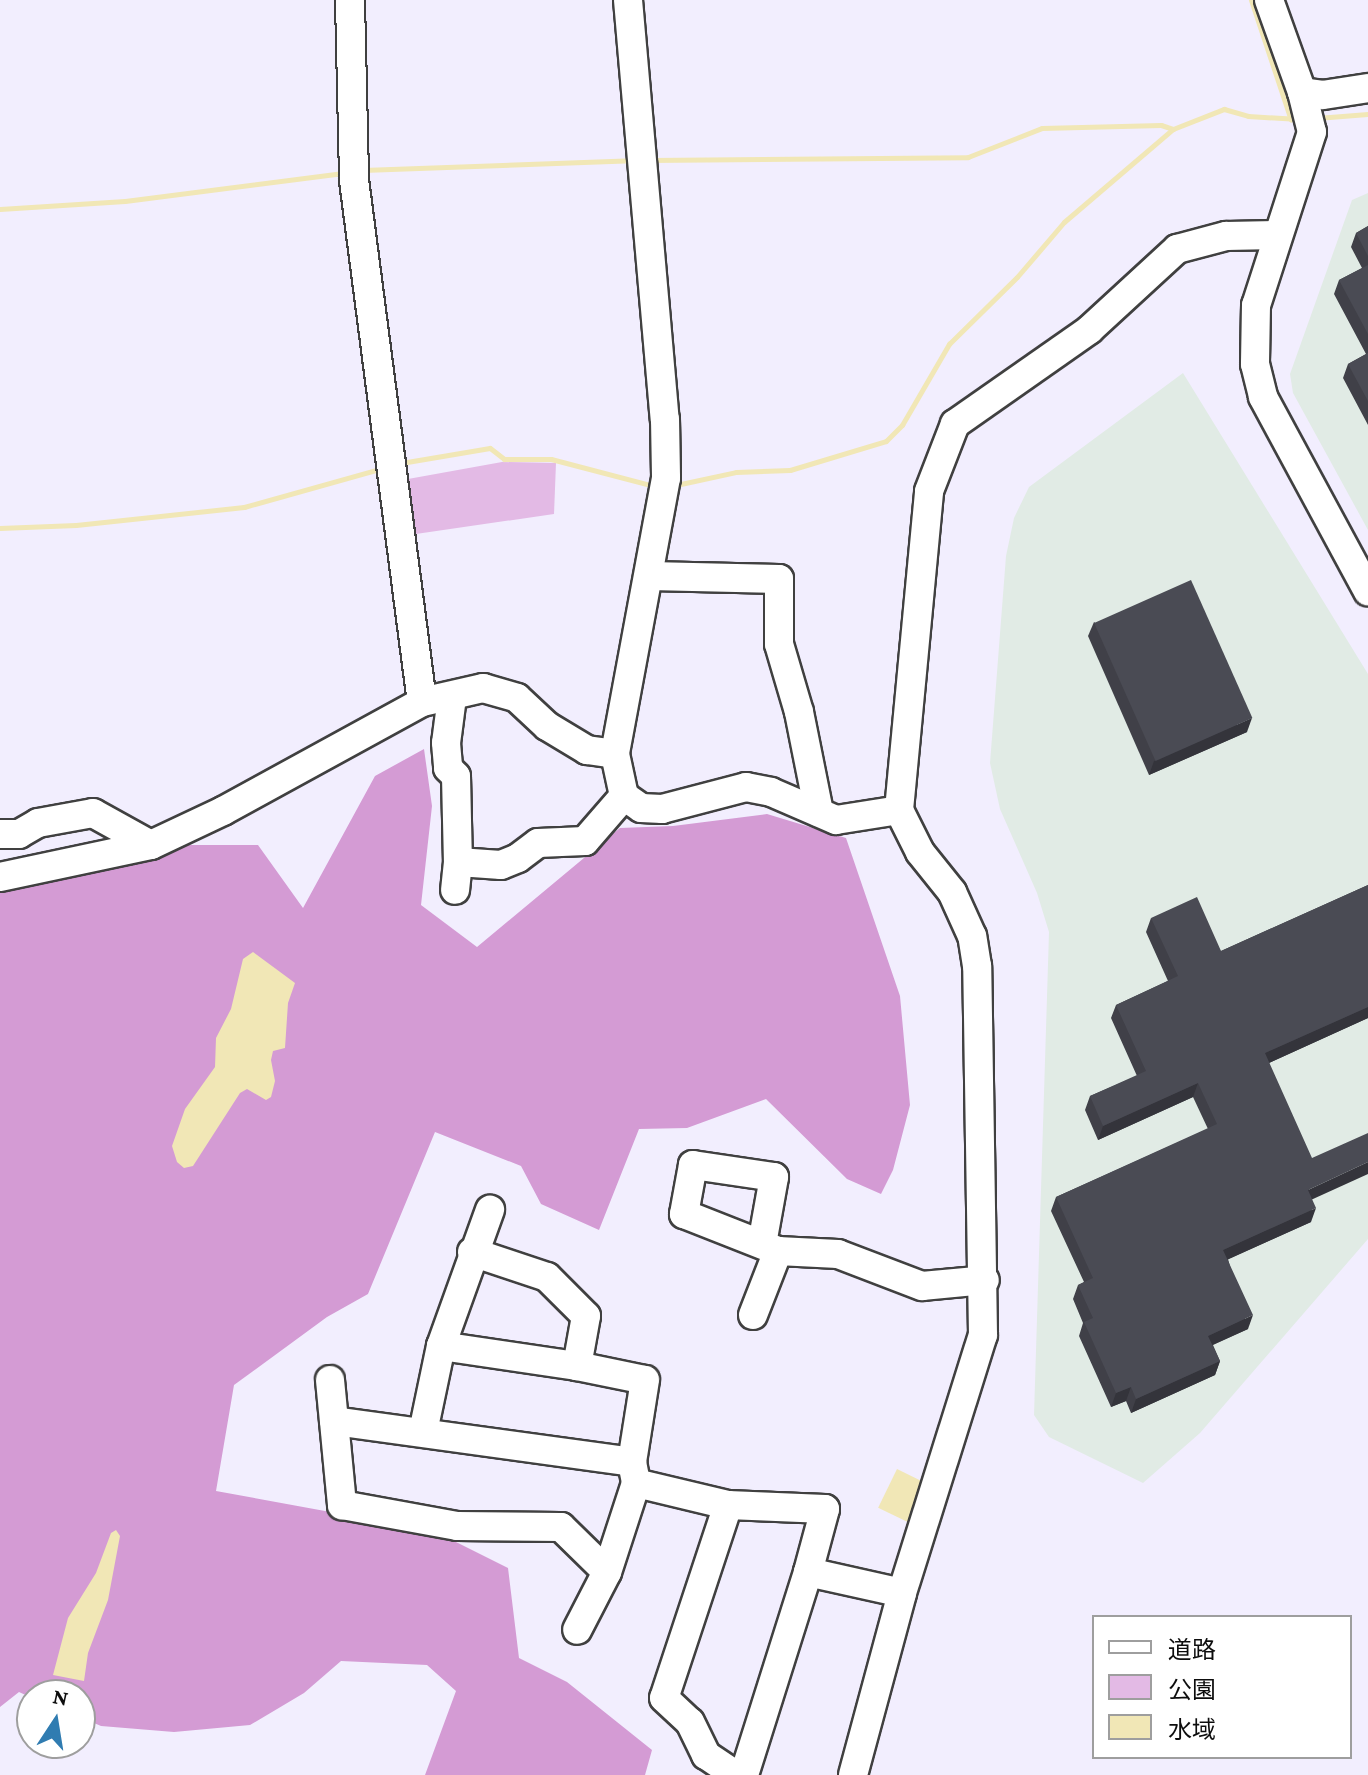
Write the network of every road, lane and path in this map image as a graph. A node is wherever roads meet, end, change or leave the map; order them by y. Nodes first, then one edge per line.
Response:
1 (350, 0) edge
2 (628, 0) edge
3 (1269, 0) edge
4 (1368, 88) edge
5 (1307, 112) junction
6 (1276, 235) junction
7 (650, 576) junction
8 (1368, 591) edge
9 (452, 697) junction
10 (422, 702) junction
11 (615, 754) junction
12 (624, 796) junction
13 (899, 810) junction
14 (819, 812) junction
15 (0, 834) edge
16 (151, 845) junction
17 (458, 862) junction
18 (0, 877) edge
19 (455, 890) dead end
20 (490, 1210) dead end
21 (472, 1252) junction
22 (985, 1280) junction
23 (753, 1315) dead end
24 (441, 1346) junction
25 (577, 1366) junction
26 (330, 1380) dead end
27 (334, 1421) junction
28 (423, 1432) junction
29 (634, 1473) junction
30 (728, 1505) junction
31 (607, 1572) junction
32 (808, 1572) junction
33 (902, 1593) junction
34 (577, 1630) dead end
35 (736, 1775) edge
36 (744, 1775) edge
37 (853, 1775) edge

1 - 10 street
2 - 7 street
3 - 5 street
4 - 5 street
5 - 6 street
6 - 8 street
6 - 13 street
7 - 11 street
7 - 14 street
9 - 10 street
9 - 11 street
9 - 17 street
10 - 16 street
11 - 12 street
12 - 14 street
12 - 17 street
13 - 14 street
13 - 22 street
15 - 16 street
16 - 18 street
17 - 19 street
20 - 21 street
21 - 24 street
21 - 25 street
22 - 23 street
22 - 33 street
24 - 25 street
24 - 28 street
25 - 29 street
26 - 27 street
27 - 28 street
27 - 31 street
28 - 29 street
29 - 30 street
29 - 31 street
30 - 32 street
30 - 35 street
31 - 34 street
32 - 33 street
32 - 36 street
33 - 37 street

